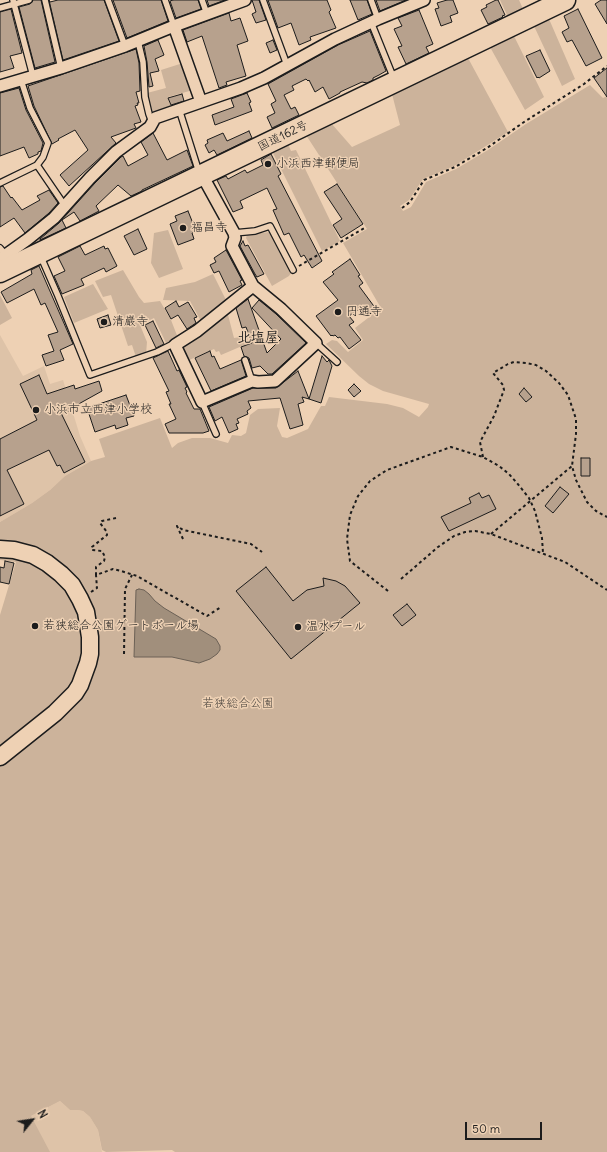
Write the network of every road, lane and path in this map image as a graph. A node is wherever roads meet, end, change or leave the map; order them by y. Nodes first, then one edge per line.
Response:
1 (29, 0) edge
2 (46, 0) edge
3 (108, 0) edge
4 (165, 0) edge
5 (202, 0) edge
6 (263, 0) edge
7 (371, 0) edge
8 (424, 0) edge
9 (565, 0) edge
10 (241, 1) edge
11 (14, 2) edge
12 (0, 8) edge
13 (207, 14) junction
14 (375, 20) junction
15 (174, 26) junction
16 (138, 41) junction
17 (125, 46) junction
18 (287, 65) junction
19 (607, 66) edge
20 (61, 68) junction
21 (33, 76) junction
22 (21, 80) junction
23 (395, 82) junction
24 (0, 86) edge
25 (201, 102) junction
26 (179, 109) junction
27 (152, 122) junction
28 (37, 165) junction
29 (202, 175) junction
30 (0, 184) edge
31 (65, 206) junction
32 (402, 208) dead end
33 (366, 228) dead end
34 (234, 233) junction
35 (40, 253) junction
36 (2, 258) edge
37 (293, 270) joint
38 (253, 286) junction
39 (316, 343) junction
40 (175, 345) junction
41 (245, 360) dead end
42 (337, 362) dead end
43 (252, 380) junction
44 (202, 402) junction
45 (216, 434) dead end
46 (483, 457) junction
47 (572, 466) junction
48 (530, 501) junction
49 (607, 517) edge
50 (116, 518) dead end
51 (491, 534) junction
52 (183, 539) dead end
53 (0, 549) edge
54 (262, 552) dead end
55 (543, 553) junction
56 (96, 575) junction
57 (132, 575) junction
58 (401, 579) dead end
59 (97, 588) dead end
60 (607, 590) edge
61 (388, 591) dead end
62 (220, 607) dead end
63 (124, 654) dead end
64 (0, 757) edge

1 - 11 lane
2 - 20 lane
3 - 17 lane
4 - 15 lane
5 - 13 lane
6 - 18 lane
7 - 14 lane
8 - 14 street
9 - 23 highway, 国道162号
10 - 13 street
11 - 12 lane
11 - 21 lane
13 - 15 street
14 - 18 street
14 - 23 lane
15 - 16 street
15 - 25 street
16 - 17 street
16 - 27 lane
17 - 20 street
18 - 25 street
19 - 32 path
20 - 21 street
21 - 22 street
22 - 24 street
22 - 28 lane
23 - 29 highway, 国道162号
25 - 26 street
26 - 27 street
26 - 29 lane
27 - 31 street
28 - 30 lane
28 - 31 lane
29 - 34 street
29 - 35 highway, 国道162号
31 - 36 street
33 - 37 path
34 - 37 lane
34 - 38 street
35 - 36 highway, 国道162号
35 - 40 lane
38 - 39 street
38 - 40 street
39 - 42 lane
39 - 43 street
40 - 44 street
41 - 43 lane
43 - 44 street
44 - 45 lane
46 - 47 path
46 - 48 path
46 - 61 path
47 - 48 path
47 - 49 path
48 - 51 path
48 - 55 path
50 - 56 path
51 - 55 path
51 - 58 path
52 - 54 path
53 - 64 street
55 - 60 path
56 - 57 path
56 - 59 path
57 - 62 path
57 - 63 path

